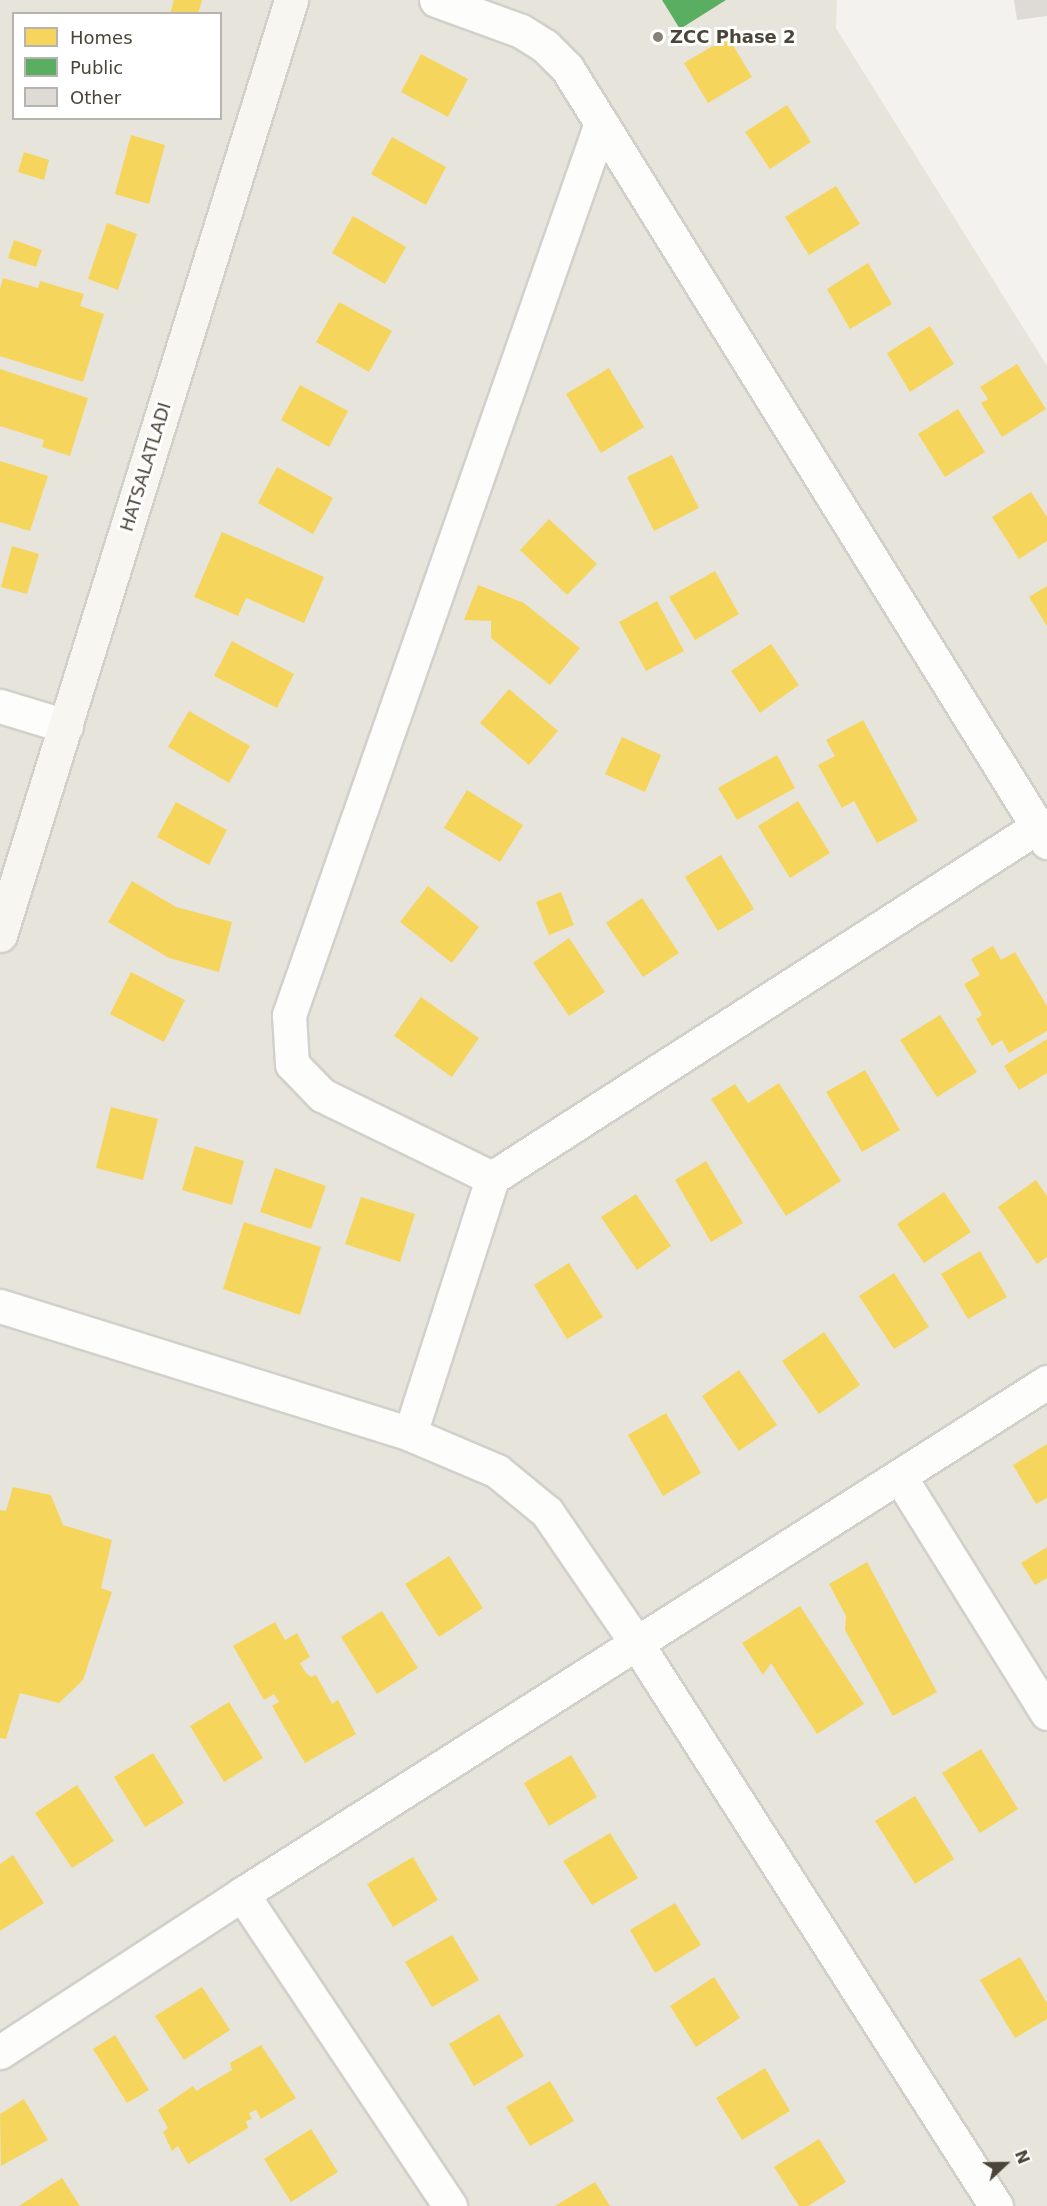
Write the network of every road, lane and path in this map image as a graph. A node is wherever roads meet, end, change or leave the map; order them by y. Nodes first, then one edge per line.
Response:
1 (291, 0) edge
2 (436, 0) edge
3 (601, 123) junction
4 (0, 706) edge
5 (66, 726) junction
6 (1042, 834) edge
7 (0, 935) edge
8 (492, 1178) junction
9 (0, 1306) edge
10 (1047, 1382) edge
11 (410, 1434) junction
12 (900, 1477) junction
13 (637, 1644) junction
14 (1047, 1713) edge
15 (242, 1894) junction
16 (0, 2052) edge
17 (450, 2206) edge
18 (996, 2206) edge

1 - 5 street, HATSALATLADI
2 - 3 street
3 - 6 street
3 - 8 street
4 - 5 street
5 - 7 street, HATSALATLADI
6 - 8 street
8 - 11 street
9 - 11 street
10 - 12 street
11 - 13 street
12 - 13 street
12 - 14 street
13 - 15 street
13 - 18 street
15 - 16 street
15 - 17 street

